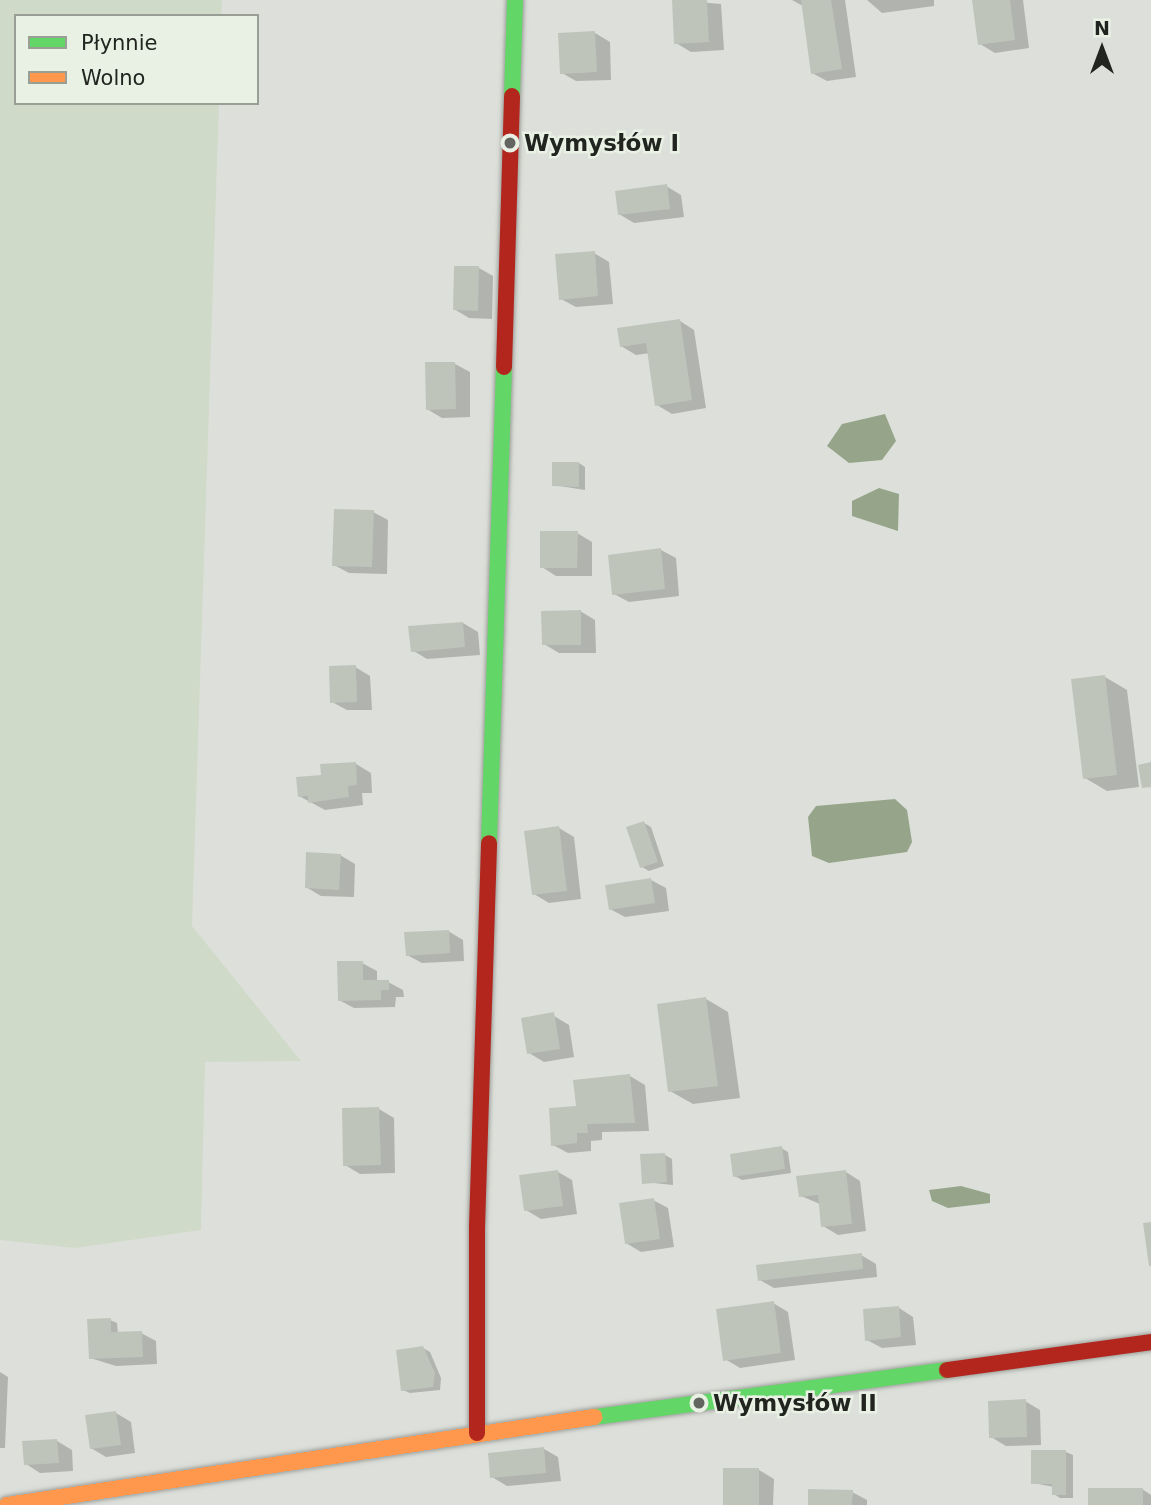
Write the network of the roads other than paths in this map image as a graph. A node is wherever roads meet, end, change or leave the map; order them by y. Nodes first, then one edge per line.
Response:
1 (515, 0) edge
2 (1151, 1342) edge
3 (477, 1433) junction
4 (7, 1505) edge

1 - 3 street
2 - 3 street
3 - 4 street

